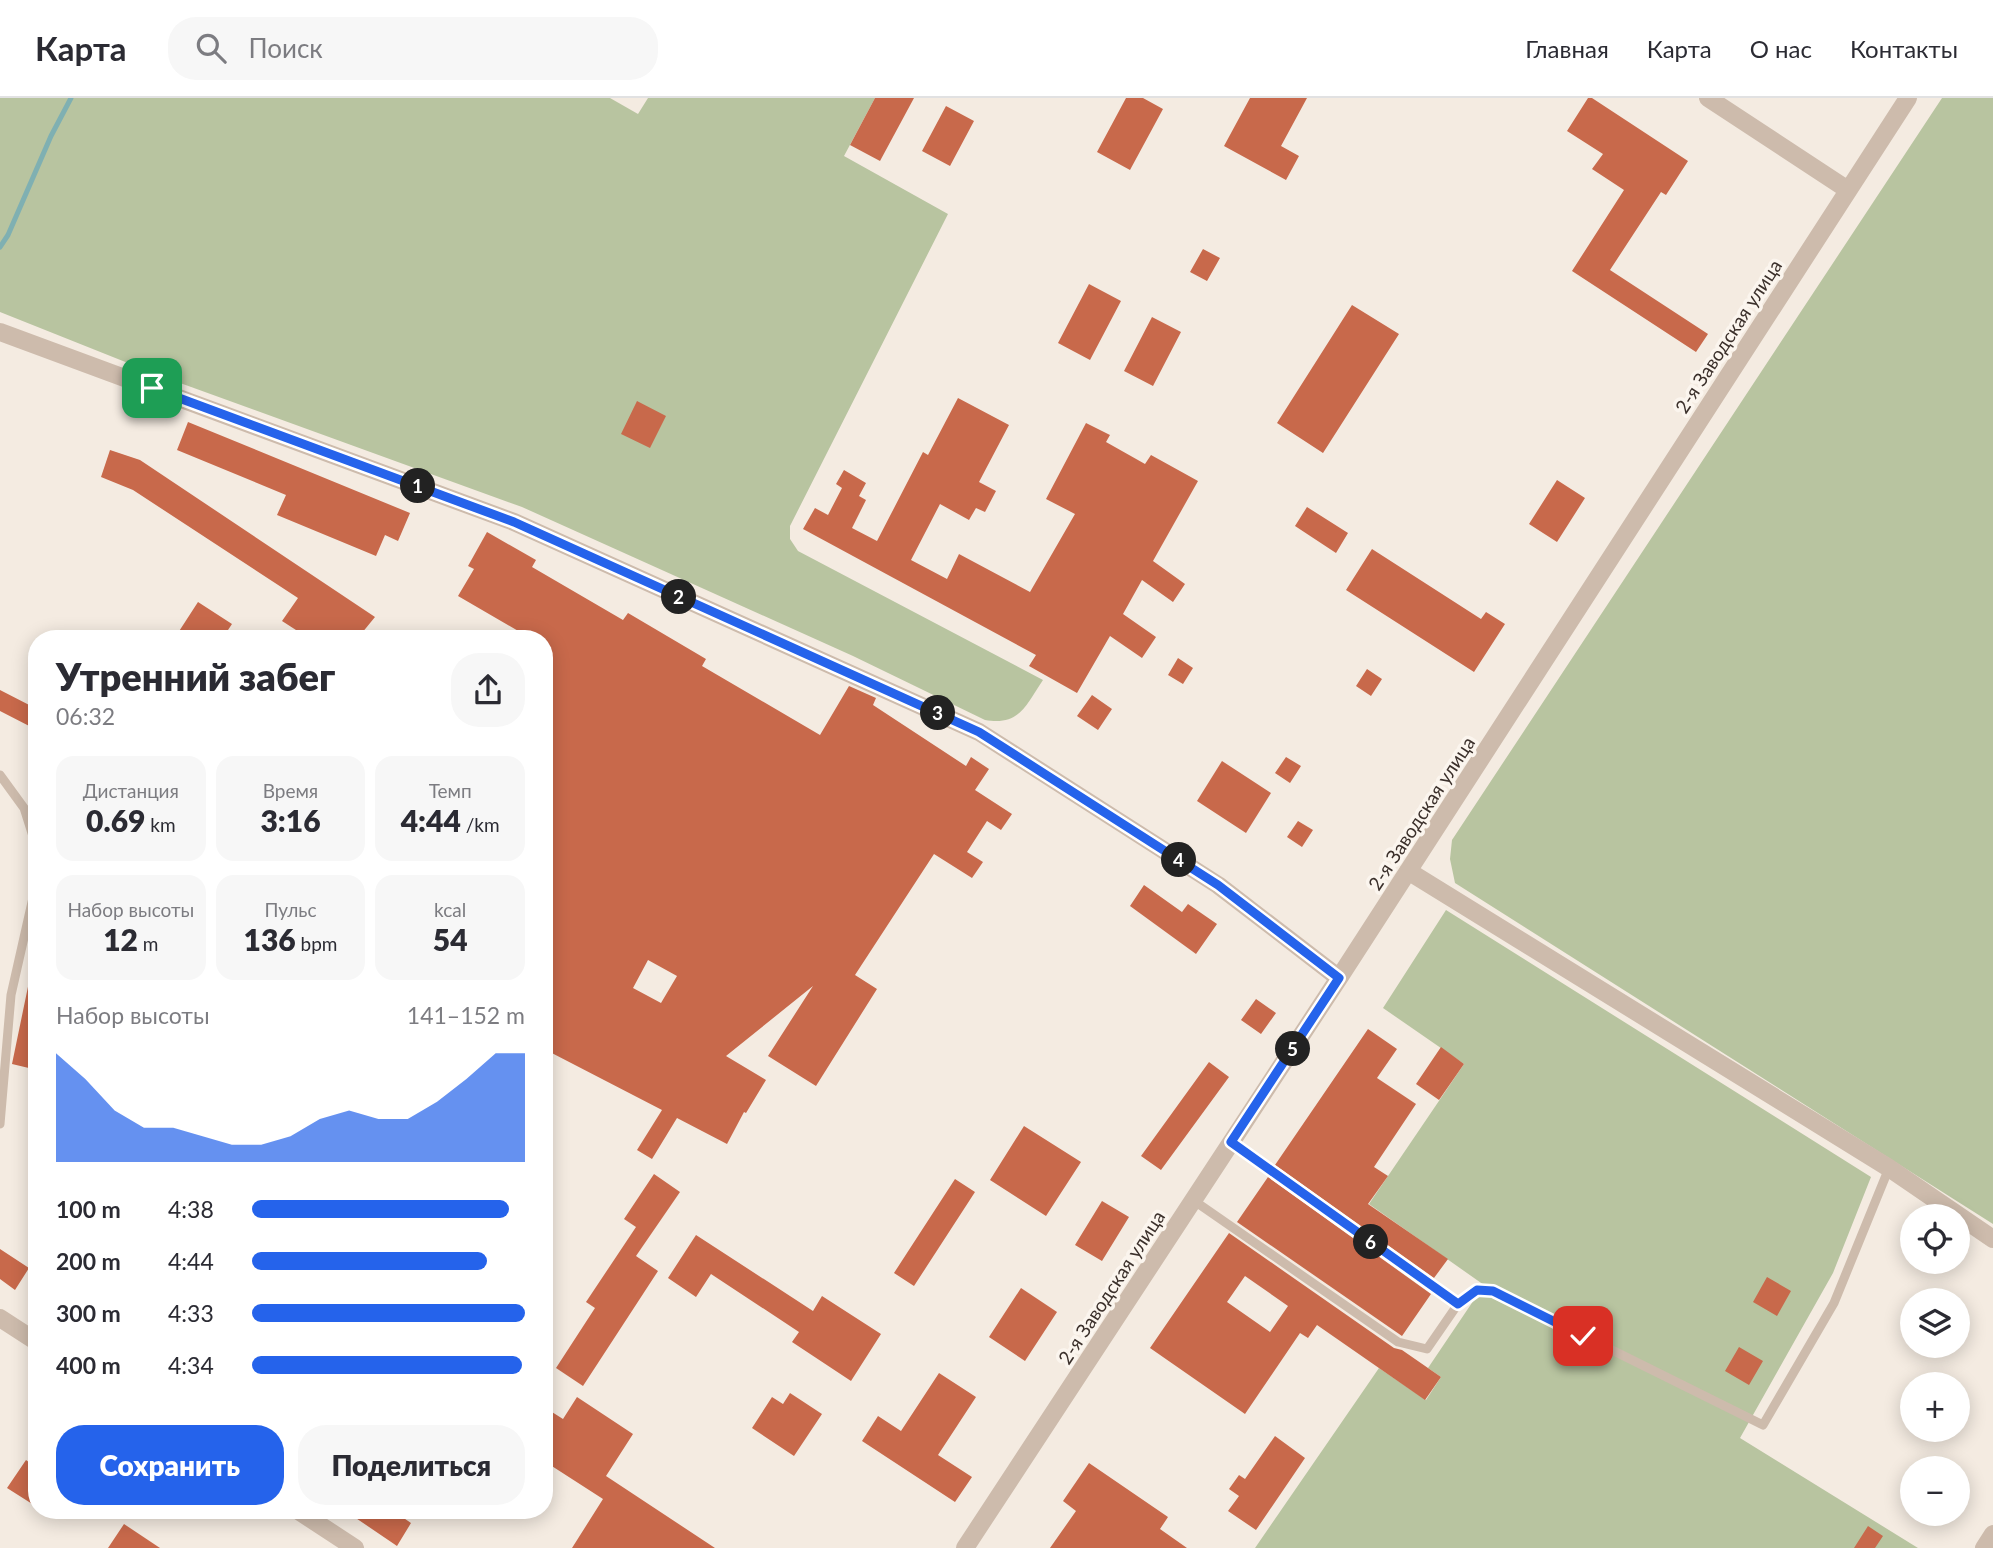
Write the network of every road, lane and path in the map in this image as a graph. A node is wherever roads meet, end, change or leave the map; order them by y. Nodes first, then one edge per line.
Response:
1 (1708, 98) edge
2 (1908, 98) edge
3 (1847, 190) junction
4 (0, 332) edge
5 (0, 775) edge
6 (28, 821) edge
7 (1408, 871) junction
8 (28, 920) edge
9 (1339, 978) junction
10 (0, 1124) edge
11 (1231, 1142) junction
12 (1889, 1168) junction
13 (1193, 1200) junction
14 (1993, 1239) edge
15 (1458, 1304) junction
16 (0, 1318) edge
17 (28, 1336) edge
18 (311, 1519) edge
19 (1993, 1534) edge
20 (355, 1548) edge
21 (965, 1548) edge
22 (1984, 1548) edge

1 - 3 street
2 - 3 street, 2-я Заводская улица
3 - 7 street, 2-я Заводская улица
4 - 9 street
5 - 6 lane
7 - 9 street, 2-я Заводская улица
7 - 12 street
8 - 10 lane
9 - 11 street, 2-я Заводская улица
11 - 13 street, 2-я Заводская улица
11 - 15 lane
12 - 14 street
12 - 15 lane
13 - 15 lane
13 - 21 street, 2-я Заводская улица
16 - 17 street
18 - 20 street
19 - 22 street

